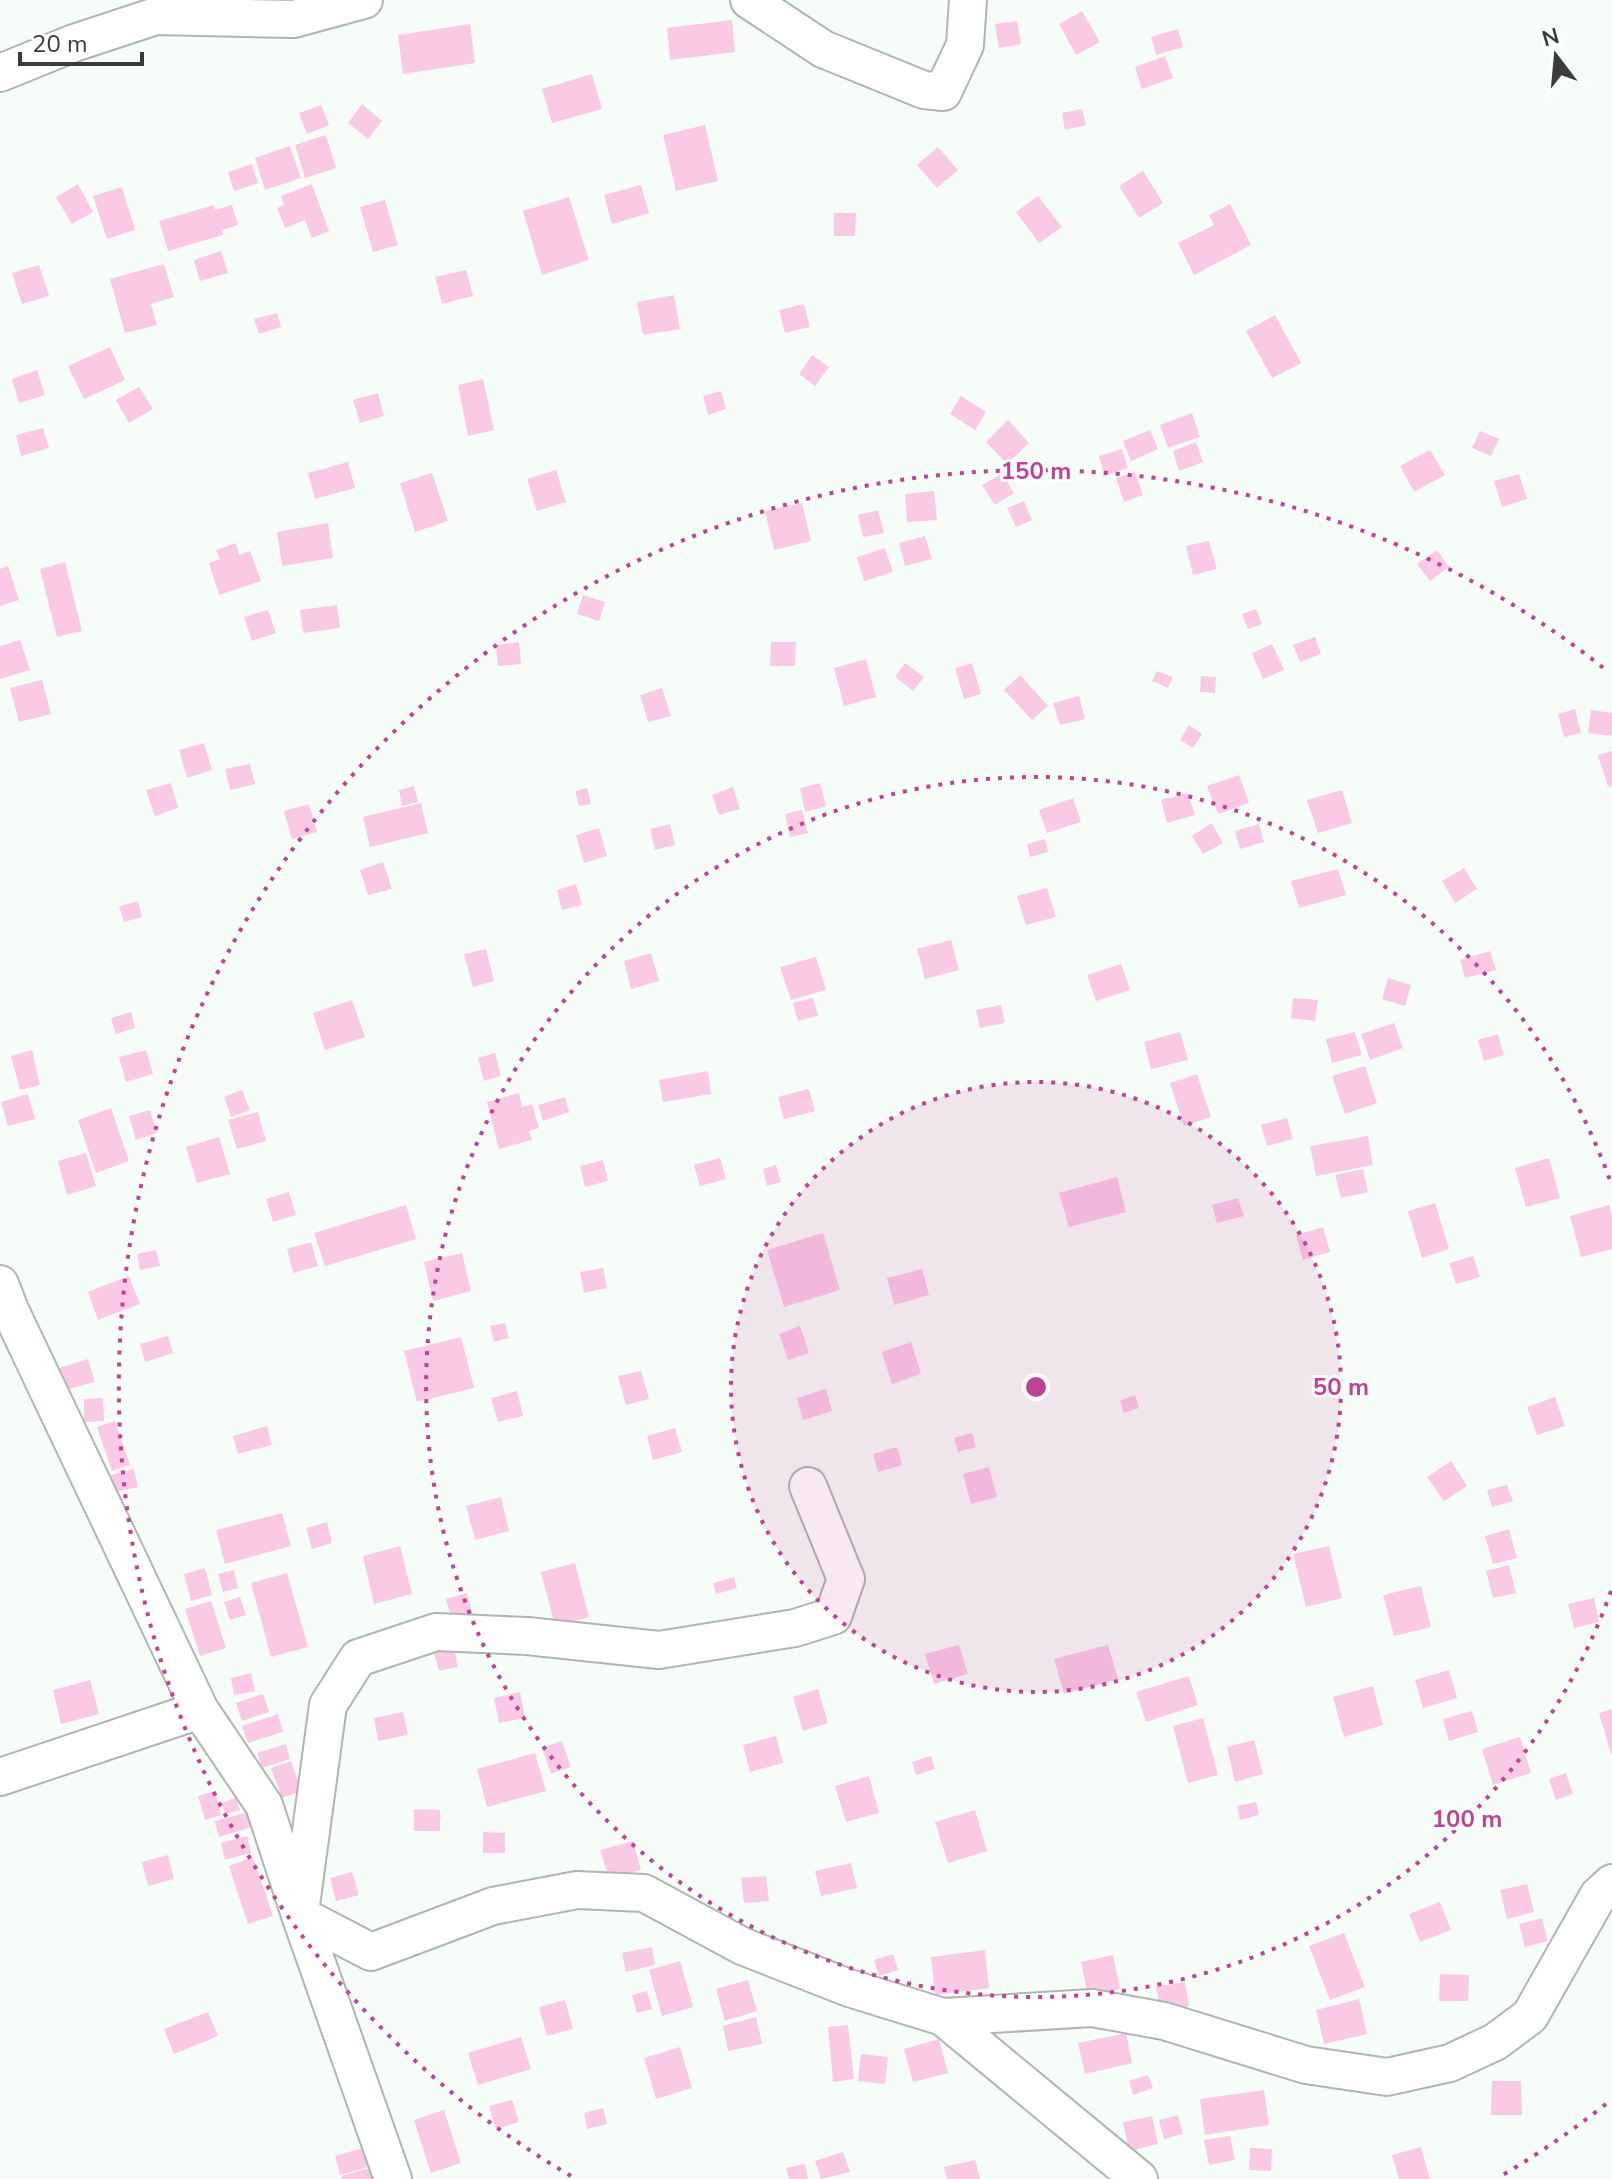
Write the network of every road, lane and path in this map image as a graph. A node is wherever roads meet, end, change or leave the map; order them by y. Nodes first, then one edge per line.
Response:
1 (364, 0) edge
2 (749, 0) edge
3 (968, 0) edge
4 (0, 73) edge
5 (0, 1284) edge
6 (808, 1486) dead end
7 (200, 1710) junction
8 (0, 1777) edge
9 (1612, 1883) edge
10 (300, 1915) junction
11 (943, 2017) junction
12 (393, 2179) edge
13 (1139, 2179) edge

1 - 4 street
2 - 3 street
5 - 7 street
6 - 10 street
7 - 8 street
7 - 10 street
9 - 11 street
10 - 11 street
10 - 12 street
11 - 13 street

